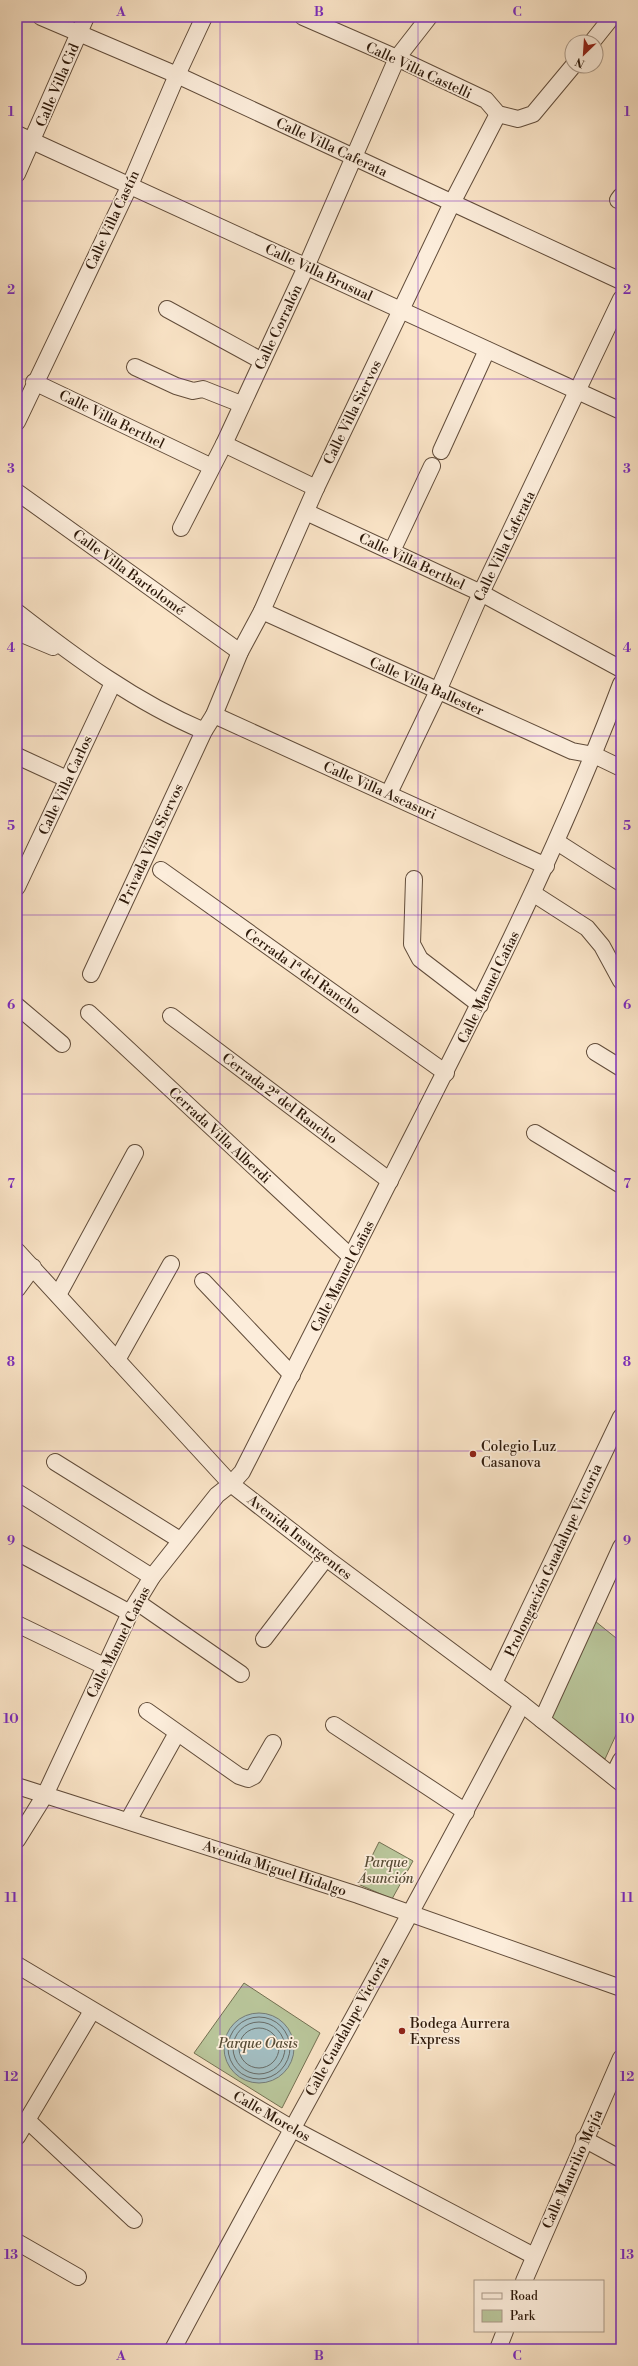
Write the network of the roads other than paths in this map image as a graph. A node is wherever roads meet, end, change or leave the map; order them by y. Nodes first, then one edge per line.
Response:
1 (41, 17) edge
2 (86, 17) edge
3 (204, 17) edge
4 (303, 17) edge
5 (429, 17) edge
6 (612, 17) edge
7 (79, 34) junction
8 (598, 34) edge
9 (397, 58) junction
10 (566, 74) edge
11 (177, 76) junction
12 (498, 114) junction
13 (17, 134) edge
14 (33, 141) junction
15 (353, 158) junction
16 (17, 174) edge
17 (130, 185) junction
18 (453, 201) junction
19 (306, 267) junction
20 (621, 281) edge
21 (621, 299) edge
22 (167, 309) dead end
23 (402, 310) junction
24 (487, 350) junction
25 (262, 361) junction
26 (135, 367) dead end
27 (34, 382) junction
28 (579, 390) junction
29 (240, 404) junction
30 (621, 411) edge
31 (17, 422) edge
32 (224, 444) junction
33 (441, 451) dead end
34 (210, 466) junction
35 (432, 466) dead end
36 (316, 488) junction
37 (17, 492) edge
38 (306, 512) junction
39 (181, 528) dead end
40 (392, 551) junction
41 (481, 593) junction
42 (262, 611) junction
43 (17, 612) edge
44 (17, 632) edge
45 (240, 652) junction
46 (71, 654) junction
47 (621, 669) edge
48 (113, 683) junction
49 (621, 684) edge
50 (438, 691) junction
51 (214, 714) junction
52 (204, 731) junction
53 (594, 755) junction
54 (17, 756) edge
55 (621, 768) edge
56 (67, 779) junction
57 (389, 793) junction
58 (557, 842) junction
59 (546, 866) junction
60 (21, 868) edge
61 (161, 870) dead end
62 (414, 879) dead end
63 (621, 883) edge
64 (17, 887) edge
65 (534, 894) junction
66 (91, 974) dead end
67 (621, 981) edge
68 (480, 1005) junction
69 (17, 1006) edge
70 (89, 1013) dead end
71 (171, 1016) dead end
72 (62, 1044) dead end
73 (595, 1052) dead end
74 (621, 1068) edge
75 (446, 1073) junction
76 (535, 1133) dead end
77 (135, 1153) dead end
78 (390, 1180) junction
79 (621, 1185) edge
80 (17, 1251) edge
81 (351, 1256) junction
82 (171, 1264) dead end
83 (34, 1267) junction
84 (202, 1281) dead end
85 (17, 1289) edge
86 (58, 1296) junction
87 (117, 1360) junction
88 (292, 1375) junction
89 (621, 1417) edge
90 (55, 1462) dead end
91 (232, 1484) junction
92 (17, 1492) edge
93 (180, 1540) junction
94 (621, 1547) edge
95 (17, 1552) edge
96 (326, 1558) junction
97 (152, 1577) junction
98 (133, 1607) junction
99 (17, 1624) edge
100 (264, 1639) dead end
101 (104, 1666) junction
102 (241, 1674) dead end
103 (494, 1683) junction
104 (522, 1704) junction
105 (147, 1711) dead end
106 (542, 1720) junction
107 (334, 1725) dead end
108 (177, 1733) junction
109 (274, 1743) dead end
110 (621, 1760) edge
111 (617, 1780) edge
112 (17, 1786) edge
113 (45, 1795) junction
114 (466, 1812) junction
115 (128, 1821) junction
116 (17, 1840) edge
117 (409, 1912) junction
118 (17, 1964) edge
119 (621, 1988) edge
120 (92, 2011) junction
121 (621, 2058) edge
122 (27, 2120) junction
123 (291, 2128) junction
124 (17, 2137) edge
125 (584, 2139) junction
126 (621, 2159) edge
127 (134, 2220) dead end
128 (17, 2242) edge
129 (534, 2256) junction
130 (78, 2277) dead end
131 (524, 2280) edge
132 (505, 2332) edge
133 (173, 2349) edge
134 (498, 2349) edge

1 - 7 street, Calle Villa Caferata
2 - 7 street, Calle Villa Cid
3 - 11 street, Calle Villa Castín
4 - 9 street, Calle Villa Castelli
5 - 9 street, Calle Corralón
6 - 8 street
7 - 11 street, Calle Villa Caferata
7 - 14 street, Calle Villa Cid
9 - 12 street, Calle Villa Castelli
9 - 15 street, Calle Corralón
10 - 12 street
11 - 15 street, Calle Villa Caferata
11 - 17 street, Calle Villa Castín
12 - 18 street, Calle Villa Siervos
13 - 14 street, Calle Villa Brusual
14 - 16 street, Calle Villa Cid
14 - 17 street, Calle Villa Brusual
15 - 18 street, Calle Villa Caferata
15 - 19 street, Calle Corralón
17 - 19 street, Calle Villa Brusual
17 - 27 street, Calle Villa Castín
18 - 20 street, Calle Villa Caferata
18 - 23 street, Calle Villa Siervos
19 - 23 street, Calle Villa Brusual
19 - 25 street, Calle Corralón
21 - 28 street, Calle Villa Caferata
22 - 25 street
23 - 24 street, Calle Villa Brusual
23 - 36 street, Calle Villa Siervos
24 - 28 street, Calle Villa Brusual
24 - 33 street
25 - 29 street, Calle Corralón
26 - 29 street
27 - 31 street, Calle Villa Castín
27 - 34 street, Calle Villa Berthel
28 - 30 street, Calle Villa Brusual
28 - 41 street, Calle Villa Caferata
29 - 32 street, Calle Corralón
32 - 34 street, Calle Corralón
32 - 36 street
34 - 39 street, Calle Corralón
35 - 40 street
36 - 38 street, Calle Villa Siervos
37 - 45 street, Calle Villa Bartolomé
38 - 40 street, Calle Villa Berthel
38 - 42 street, Calle Villa Siervos
40 - 41 street, Calle Villa Berthel
41 - 47 street, Calle Villa Berthel
41 - 50 street, Calle Villa Caferata
42 - 45 street, Calle Villa Siervos
42 - 50 street, Calle Villa Ballester
43 - 46 street
44 - 46 street
45 - 51 street, Calle Villa Siervos
46 - 48 street
48 - 52 street
48 - 56 street, Calle Villa Carlos
49 - 53 street, Calle Manuel Cañas
50 - 53 street, Calle Villa Ballester
50 - 57 street, Calle Villa Caferata
51 - 52 street, Privada Villa Siervos
51 - 57 street, Calle Villa Ascasuri
52 - 66 street, Privada Villa Siervos
53 - 55 street, Calle Villa Ballester
53 - 58 street, Calle Manuel Cañas
54 - 56 street
56 - 60 street, Calle Villa Carlos
57 - 59 street, Calle Villa Ascasuri
58 - 59 street, Calle Manuel Cañas
58 - 63 street
59 - 65 street, Calle Manuel Cañas
60 - 64 street, Calle Villa Carlos
61 - 75 street, Cerrada 1ª del Rancho
62 - 68 street
65 - 67 street
65 - 68 street, Calle Manuel Cañas
68 - 75 street, Calle Manuel Cañas
69 - 72 street
70 - 81 street, Cerrada Villa Alberdi
71 - 78 street, Cerrada 2ª del Rancho
73 - 74 street
75 - 78 street, Calle Manuel Cañas
76 - 79 street
77 - 86 street
78 - 81 street, Calle Manuel Cañas
80 - 83 street, Avenida Insurgentes
81 - 88 street, Calle Manuel Cañas
82 - 87 street
83 - 85 street
83 - 86 street, Avenida Insurgentes
84 - 88 street
86 - 87 street, Avenida Insurgentes
87 - 91 street, Avenida Insurgentes
88 - 91 street, Calle Manuel Cañas
89 - 103 street, Prolongación Guadalupe Victoria
90 - 93 street
91 - 93 street, Calle Manuel Cañas
91 - 96 street, Avenida Insurgentes
92 - 97 street
93 - 97 street, Calle Manuel Cañas
94 - 106 street
95 - 98 street
96 - 100 street
96 - 103 street, Avenida Insurgentes
97 - 98 street, Calle Manuel Cañas
98 - 101 street, Calle Manuel Cañas
98 - 102 street
99 - 101 street
101 - 113 street, Calle Manuel Cañas
103 - 104 street, Avenida Insurgentes
104 - 106 street, Avenida Insurgentes
104 - 114 street, Calle Guadalupe Victoria
105 - 108 street
106 - 111 street, Avenida Insurgentes
107 - 114 street
108 - 109 street
108 - 115 street
110 - 111 street
112 - 113 street, Avenida Miguel Hidalgo
113 - 115 street, Avenida Miguel Hidalgo
113 - 116 street, Calle Manuel Cañas
114 - 117 street, Calle Guadalupe Victoria
115 - 117 street, Avenida Miguel Hidalgo
117 - 119 street, Avenida Miguel Hidalgo
117 - 123 street, Calle Guadalupe Victoria
118 - 120 street, Calle Morelos
120 - 122 street
120 - 123 street, Calle Morelos
121 - 125 street, Calle Maurilio Mejía
122 - 124 street
122 - 127 street
123 - 129 street, Calle Morelos
123 - 133 street, Calle Guadalupe Victoria
125 - 126 street
125 - 129 street, Calle Maurilio Mejía
128 - 130 street
129 - 131 street, Calle Maurilio Mejía
132 - 134 street

